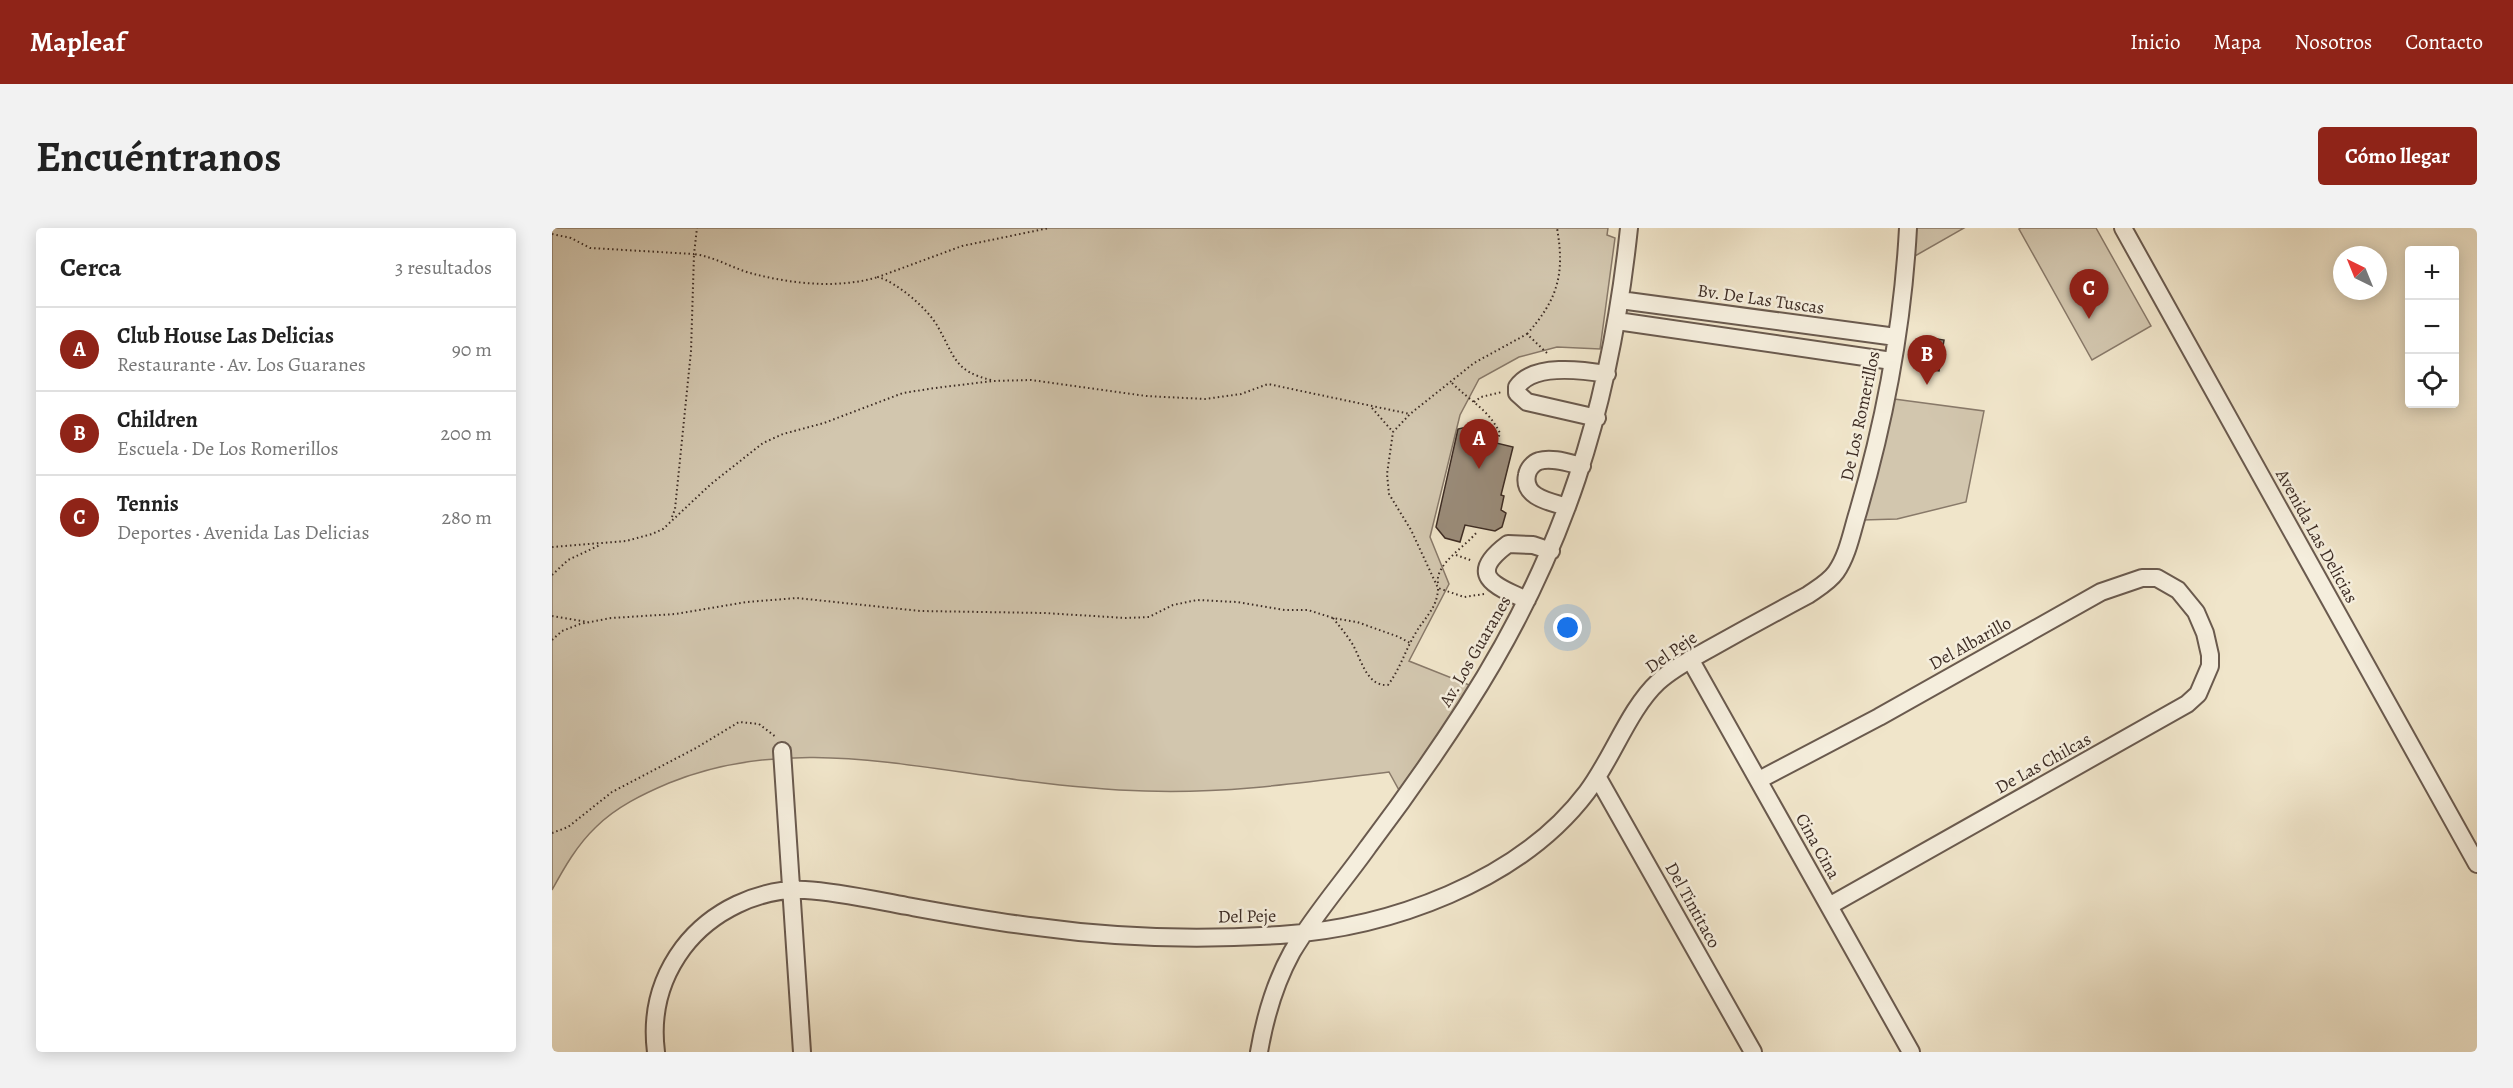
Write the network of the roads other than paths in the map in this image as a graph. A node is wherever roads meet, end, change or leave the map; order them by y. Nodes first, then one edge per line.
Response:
1 (1629, 228) edge
2 (1908, 228) edge
3 (2123, 228) edge
4 (1620, 300) junction
5 (1617, 321) junction
6 (1896, 337) junction
7 (1892, 361) junction
8 (1607, 374) junction
9 (1597, 418) junction
10 (1582, 466) junction
11 (1567, 507) junction
12 (1551, 551) junction
13 (1808, 595) joint
14 (1527, 600) junction
15 (2196, 612) joint
16 (1690, 660) junction
17 (783, 751) road end
18 (1598, 778) junction
19 (1759, 780) junction
20 (2477, 864) edge
21 (791, 891) junction
22 (1829, 906) junction
23 (1306, 933) junction
24 (655, 1047) edge
25 (802, 1052) edge
26 (1259, 1052) edge
27 (1753, 1052) edge
28 (1911, 1052) edge

1 - 4 street, Av. Los Guaranes
2 - 6 street, De Los Romerillos
3 - 20 street, Avenida Las Delicias
4 - 5 street, Av. Los Guaranes
4 - 6 street, Bv. De Las Tuscas
5 - 7 street
5 - 8 street, Av. Los Guaranes
6 - 7 street, De Los Romerillos
7 - 13 street, De Los Romerillos
8 - 9 street, Av. Los Guaranes
8 - 9 street
9 - 10 street, Av. Los Guaranes
10 - 11 street, Av. Los Guaranes
10 - 11 street
11 - 12 street, Av. Los Guaranes
12 - 14 street, Av. Los Guaranes
12 - 14 street
13 - 16 street, Del Peje
14 - 23 street, Av. Los Guaranes
15 - 19 street, Del Albarillo
15 - 22 street, De Las Chilcas
16 - 18 street, Del Peje
16 - 19 street, Cina Cina
17 - 21 street
18 - 23 street, Del Peje
18 - 27 street, Del Tintitaco
19 - 22 street, Cina Cina
21 - 23 street, Del Peje
21 - 24 street, Del Peje
21 - 25 street
22 - 28 street, Cina Cina
23 - 26 street, Av. Los Guaranes

